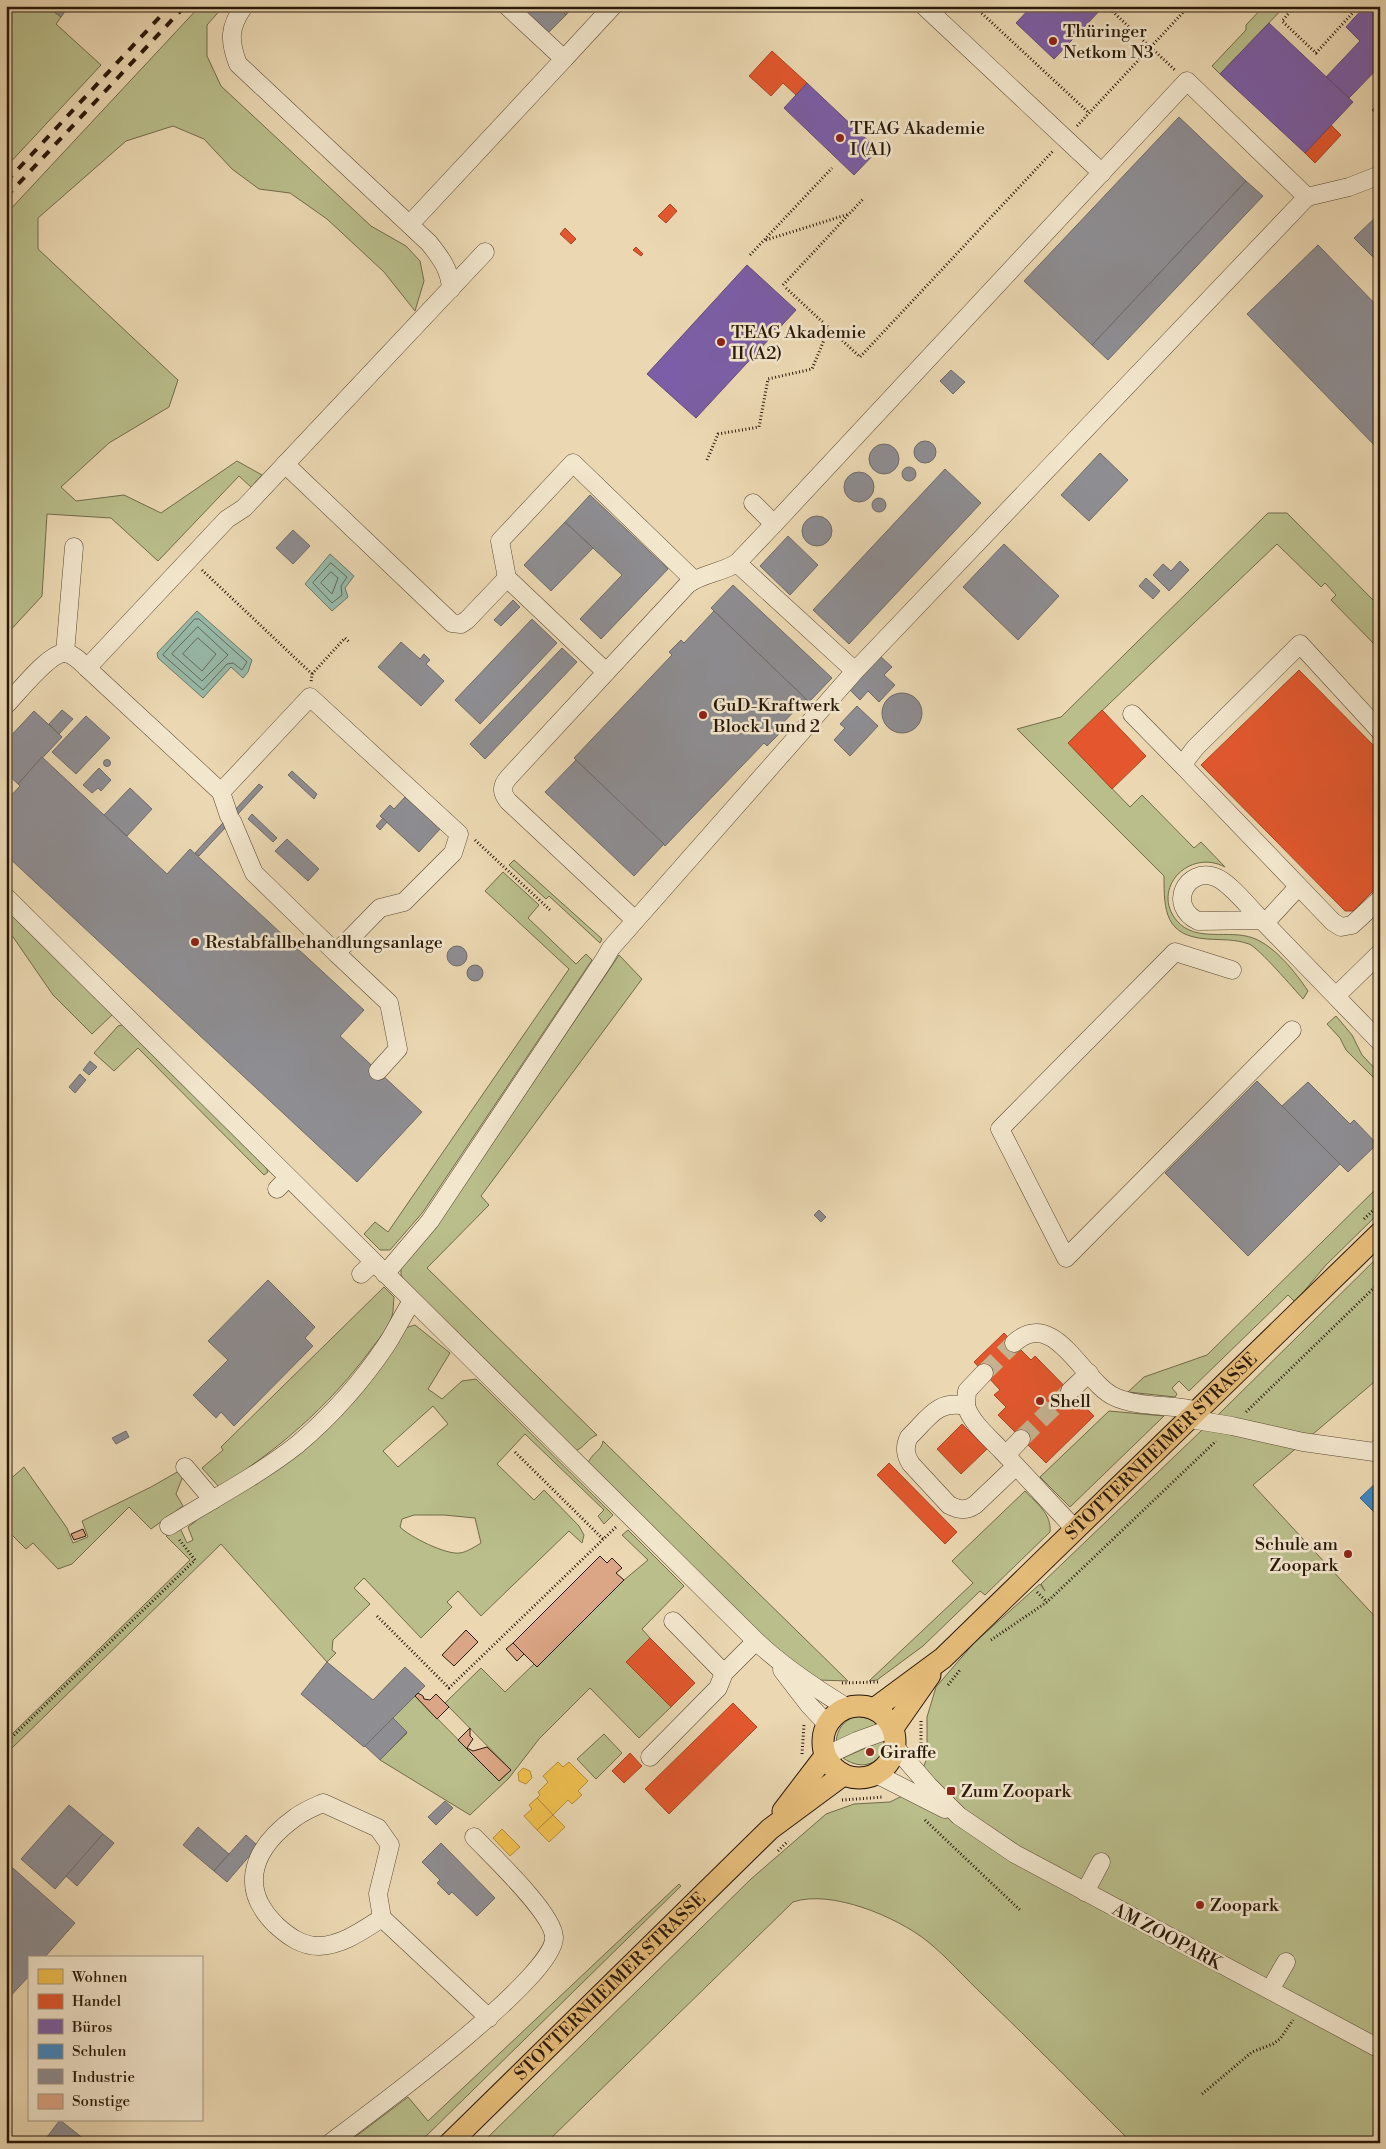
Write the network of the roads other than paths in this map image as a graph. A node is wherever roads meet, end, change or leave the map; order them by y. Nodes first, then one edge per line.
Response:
1 (244, 6) edge
2 (507, 6) edge
3 (613, 6) edge
4 (924, 6) edge
5 (564, 59) junction
6 (1102, 173) junction
7 (1380, 175) edge
8 (1308, 197) junction
9 (410, 224) junction
10 (485, 252) dead end
11 (451, 289) junction
12 (285, 464) junction
13 (753, 504) dead end
14 (774, 524) junction
15 (74, 548) dead end
16 (737, 564) junction
17 (507, 578) junction
18 (694, 580) junction
19 (65, 653) junction
20 (87, 668) junction
21 (855, 671) junction
22 (606, 672) junction
23 (6, 705) edge
24 (1132, 714) dead end
25 (1380, 731) edge
26 (1185, 768) junction
27 (220, 792) junction
28 (1298, 887) junction
29 (6, 897) edge
30 (1380, 899) edge
31 (635, 920) junction
32 (336, 953) junction
33 (1380, 953) edge
34 (1232, 970) dead end
35 (1336, 996) junction
36 (1292, 1030) dead end
37 (1380, 1042) edge
38 (378, 1071) dead end
39 (1380, 1233) edge
40 (373, 1270) junction
41 (412, 1301) junction
42 (1014, 1343) tunnel mouth
43 (984, 1372) tunnel mouth
44 (1089, 1373) junction
45 (1070, 1392) tunnel mouth
46 (966, 1406) junction
47 (1194, 1415) junction
48 (1022, 1439) tunnel mouth
49 (1380, 1446) edge
50 (1011, 1460) junction
51 (185, 1467) dead end
52 (213, 1500) junction
53 (169, 1526) road end
54 (1076, 1530) junction
55 (673, 1621) dead end
56 (756, 1641) junction
57 (769, 1654) junction
58 (943, 1658) junction
59 (724, 1673) junction
60 (846, 1707) junction
61 (874, 1708) junction
62 (827, 1724) junction
63 (894, 1737) junction
64 (825, 1756) junction
65 (650, 1757) dead end
66 (876, 1774) junction
67 (843, 1775) junction
68 (959, 1816) junction
69 (770, 1829) junction
70 (474, 1837) dead end
71 (1102, 1862) dead end
72 (1085, 1892) junction
73 (382, 1918) junction
74 (1286, 1962) dead end
75 (1270, 1990) junction
76 (488, 2018) junction
77 (1380, 2049) edge
78 (330, 2143) edge
79 (450, 2143) edge

1 - 9 street
2 - 5 street
3 - 5 street
4 - 6 street
5 - 9 street
6 - 8 street
6 - 14 street
7 - 8 street
8 - 21 street
9 - 11 street
10 - 11 street
11 - 12 street
12 - 17 street
12 - 20 street
13 - 14 street
14 - 16 street
15 - 19 street
16 - 18 street
16 - 21 street
17 - 18 street
17 - 22 street
18 - 22 street
19 - 20 street
19 - 23 street
20 - 27 street
21 - 31 street
22 - 31 street
24 - 26 street
25 - 26 street
26 - 28 street
27 - 32 street
27 - 32 street
28 - 30 street
28 - 35 street
29 - 40 street
31 - 40 street
32 - 38 street
33 - 35 street
34 - 36 street
35 - 37 street
39 - 47 main road, STOTTERNHEIMER STRASSE
40 - 41 street
41 - 52 street
41 - 56 street
42 - 44 street
43 - 46 street
44 - 45 street
44 - 47 street
46 - 50 street
46 - 50 street
47 - 49 street
47 - 54 main road, STOTTERNHEIMER STRASSE
48 - 50 street
50 - 54 street
51 - 52 street
52 - 53 street
54 - 58 main road, STOTTERNHEIMER STRASSE
55 - 59 street
56 - 57 street
56 - 59 street
57 - 60 street
57 - 62 street
58 - 61 main road
58 - 63 main road
59 - 65 street
60 - 61 main road
60 - 62 main road
61 - 63 main road
62 - 64 main road
63 - 64 street
63 - 66 main road
63 - 68 street, AM ZOOPARK
64 - 67 main road
64 - 69 main road
66 - 67 main road
66 - 68 street, AM ZOOPARK
67 - 69 main road
68 - 72 street, AM ZOOPARK
69 - 79 main road, STOTTERNHEIMER STRASSE
70 - 76 street
71 - 72 street
72 - 75 street, AM ZOOPARK
73 - 73 street
73 - 76 street
74 - 75 street
75 - 77 street, AM ZOOPARK
76 - 78 street

